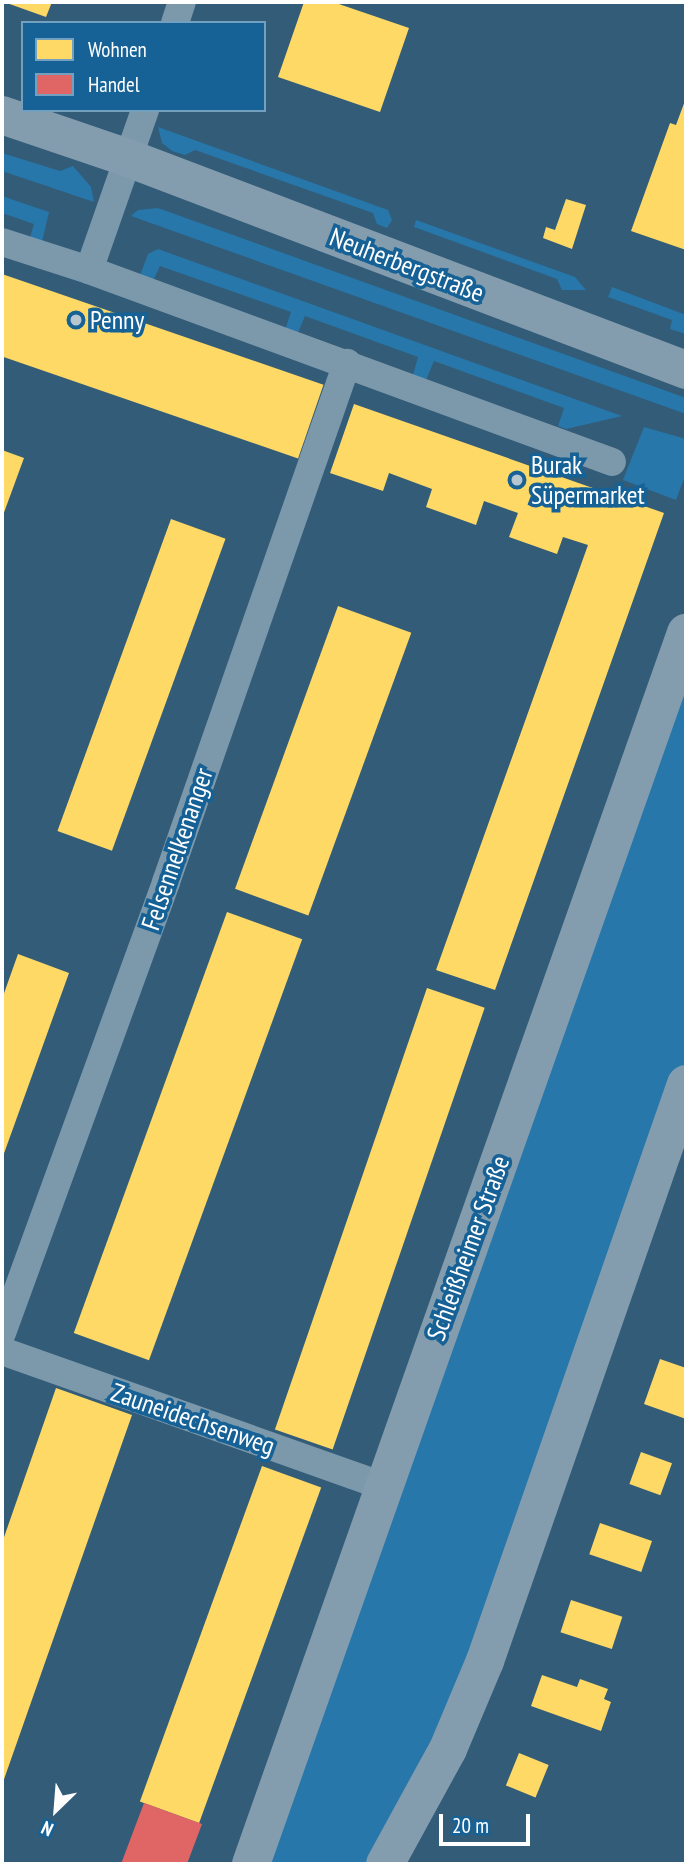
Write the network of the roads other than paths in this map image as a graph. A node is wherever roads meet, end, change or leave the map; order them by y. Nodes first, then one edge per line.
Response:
1 (182, 2) edge
2 (175, 21) edge
3 (144, 112) edge
4 (2, 116) edge
5 (128, 158) junction
6 (2, 242) edge
7 (89, 270) junction
8 (347, 363) junction
9 (686, 370) edge
10 (612, 462) dead end
11 (686, 633) edge
12 (686, 1084) edge
13 (2, 1333) edge
14 (2, 1351) edge
15 (384, 1486) junction
16 (251, 1864) edge
17 (385, 1864) edge

1 - 2 street
3 - 5 street
4 - 5 main road, Neuherbergstraße
5 - 7 street
5 - 9 main road, Neuherbergstraße
6 - 7 street
7 - 8 street
8 - 10 street
8 - 13 street, Felsennelkenanger
11 - 15 main road, Schleißheimer Straße
12 - 17 main road
14 - 15 street, Zauneidechsenweg
15 - 16 main road, Schleißheimer Straße

